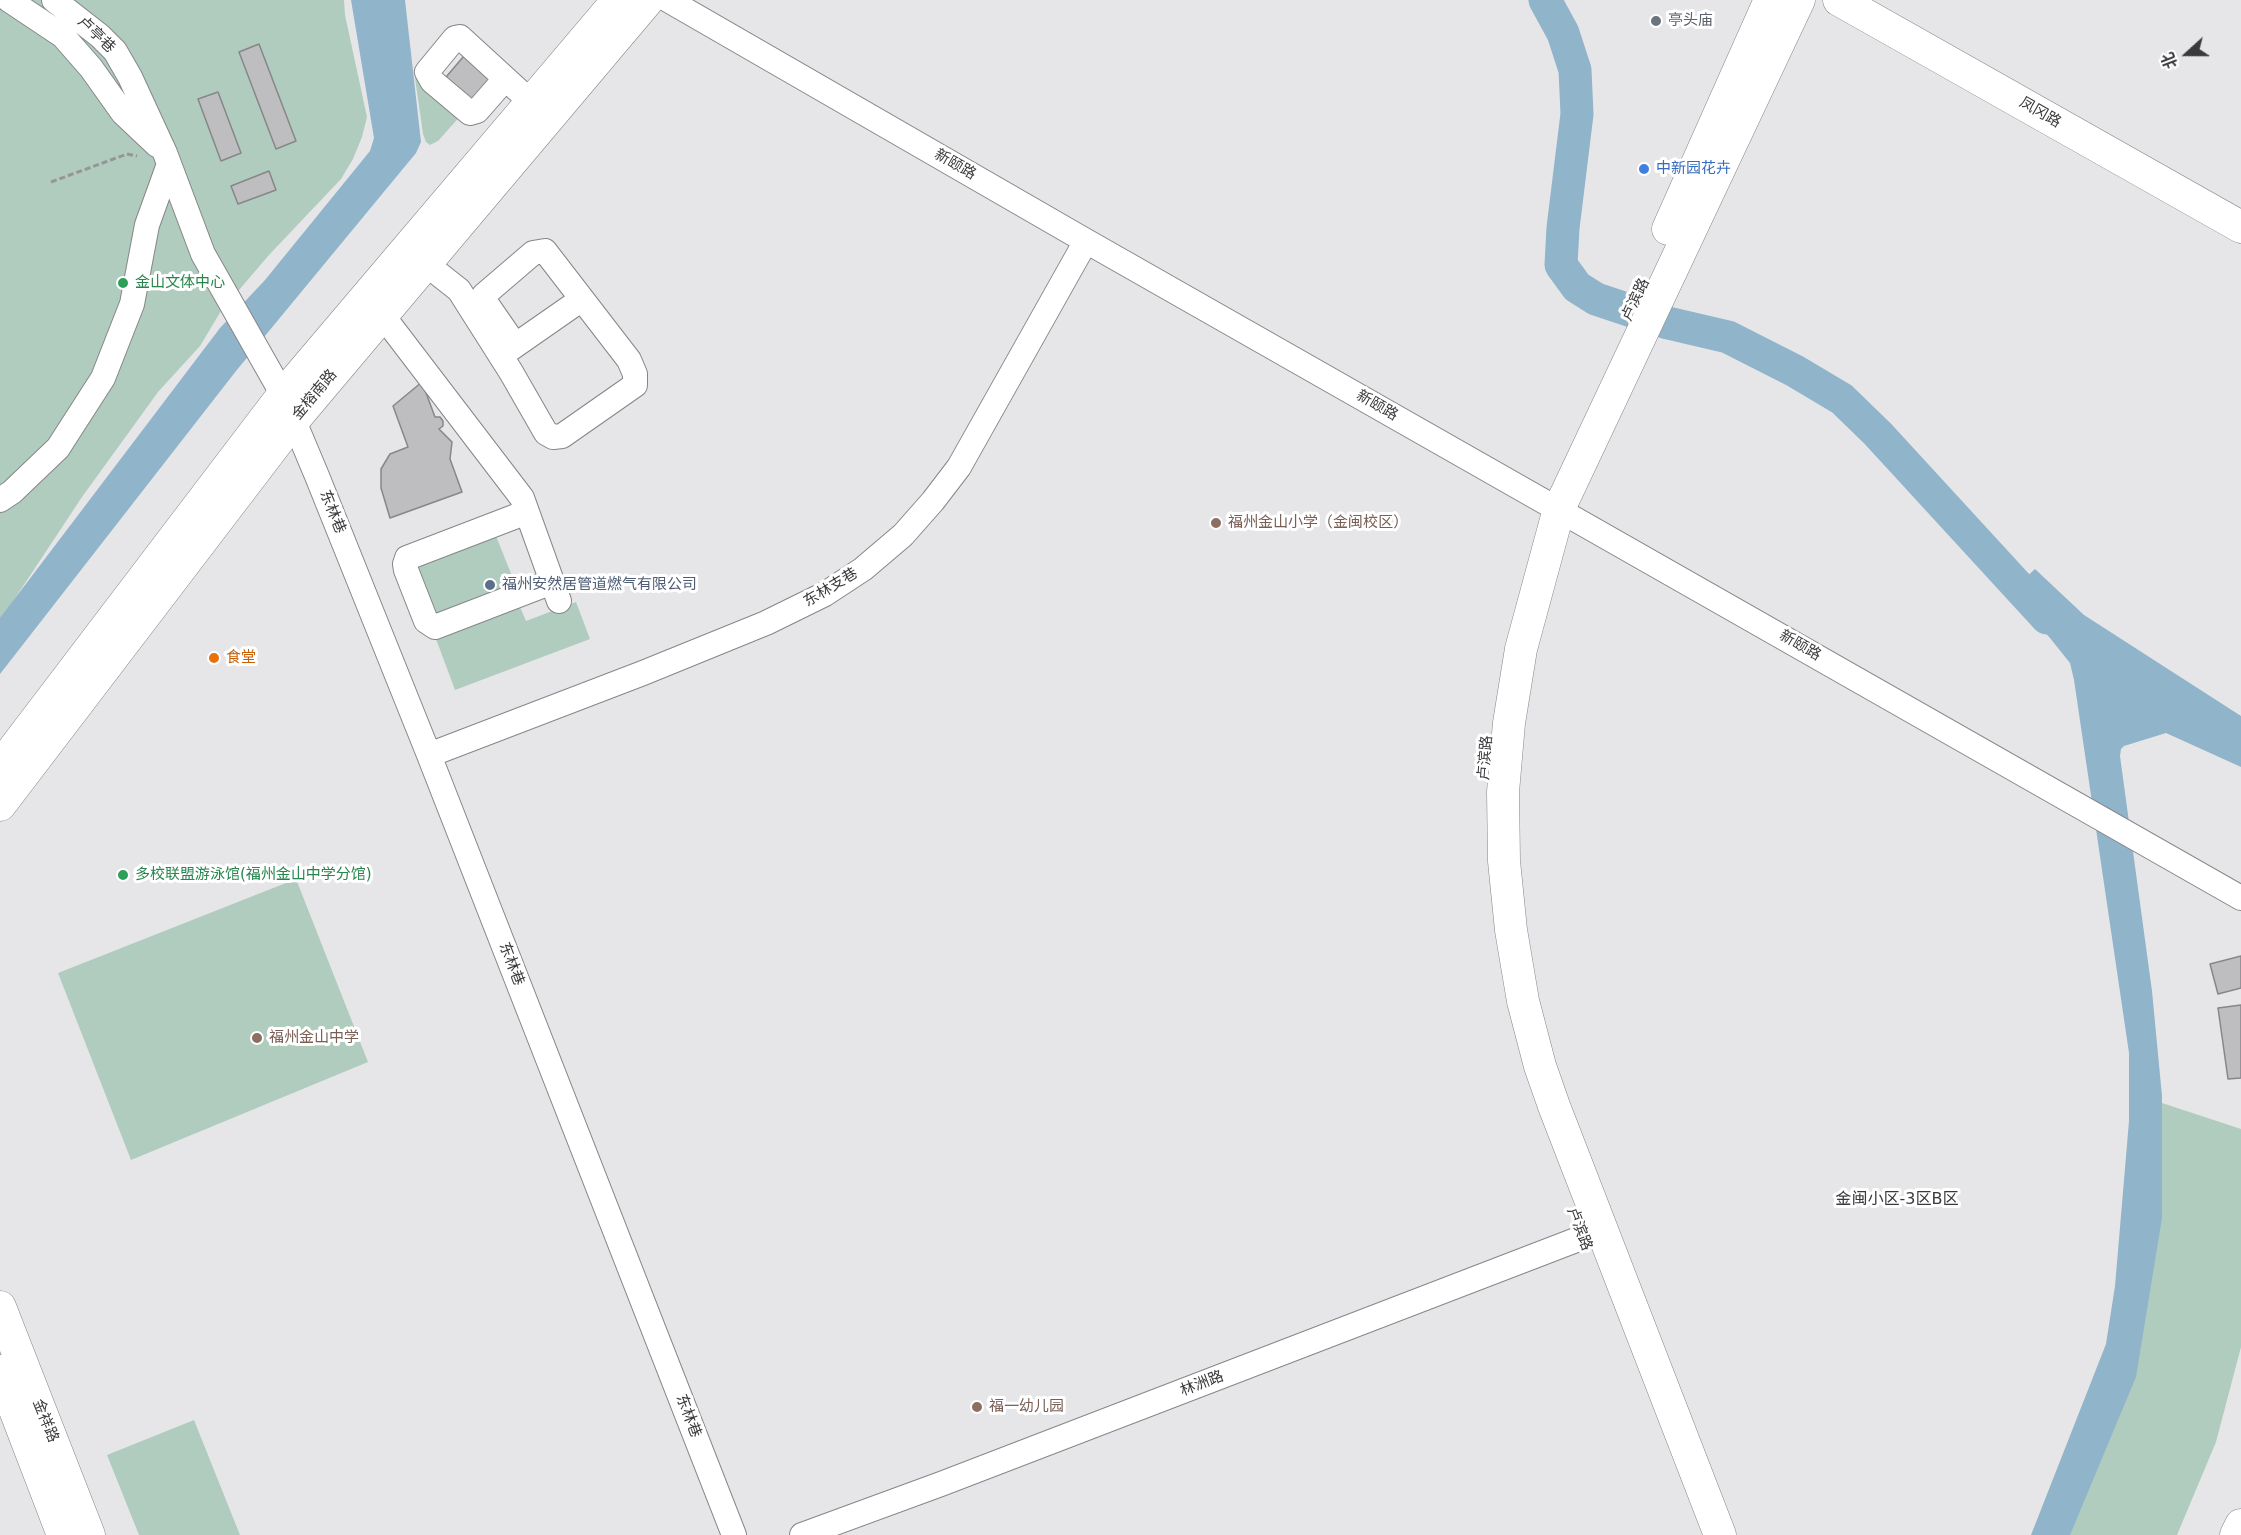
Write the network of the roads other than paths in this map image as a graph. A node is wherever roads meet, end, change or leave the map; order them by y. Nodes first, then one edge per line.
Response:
1 (9, 0) edge
2 (54, 0) edge
3 (618, 0) edge
4 (648, 0) edge
5 (668, 0) edge
6 (1770, 0) edge
7 (1799, 0) edge
8 (1839, 0) edge
9 (505, 79) dead end
10 (531, 102) junction
11 (167, 159) junction
12 (2241, 227) edge
13 (1086, 241) junction
14 (203, 254) joint
15 (426, 264) junction
16 (1658, 277) junction
17 (582, 299) junction
18 (382, 316) junction
19 (508, 350) junction
20 (288, 408) junction
21 (0, 500) edge
22 (1551, 504) junction
23 (527, 512) junction
24 (429, 755) junction
25 (0, 767) edge
26 (0, 805) edge
27 (2241, 898) edge
28 (1592, 1234) junction
29 (0, 1307) edge
30 (0, 1371) edge
31 (2241, 1525) edge
32 (63, 1535) edge
33 (89, 1535) edge
34 (734, 1535) edge
35 (802, 1535) edge
36 (1699, 1535) edge
37 (1720, 1535) edge
38 (2236, 1535) edge

1 - 11 street
2 - 11 street, 卢亭巷
3 - 10 main road, 金榕南路
4 - 15 main road, 金榕南路
5 - 13 street, 新颐路
6 - 16 main road, 卢滨路
7 - 16 main road
8 - 12 main road, 凤冈路
9 - 10 street
10 - 20 main road, 金榕南路
11 - 14 street, 卢亭巷
11 - 21 street
13 - 22 street, 新颐路
13 - 24 street, 东林支巷
14 - 20 street, 东林巷
15 - 18 main road, 金榕南路
15 - 19 street
16 - 22 main road, 卢滨路
17 - 19 street
17 - 19 street
17 - 19 street
18 - 20 main road, 金榕南路
18 - 23 street
20 - 24 street, 东林巷
20 - 25 main road, 金榕南路
20 - 26 main road, 金榕南路
22 - 27 street, 新颐路
22 - 28 main road, 卢滨路
23 - 23 street
24 - 34 street, 东林巷
28 - 35 street, 林洲路
28 - 36 main road, 卢滨路
28 - 37 main road
29 - 33 main road, 金祥路
30 - 32 main road, 金祥路
31 - 38 main road

